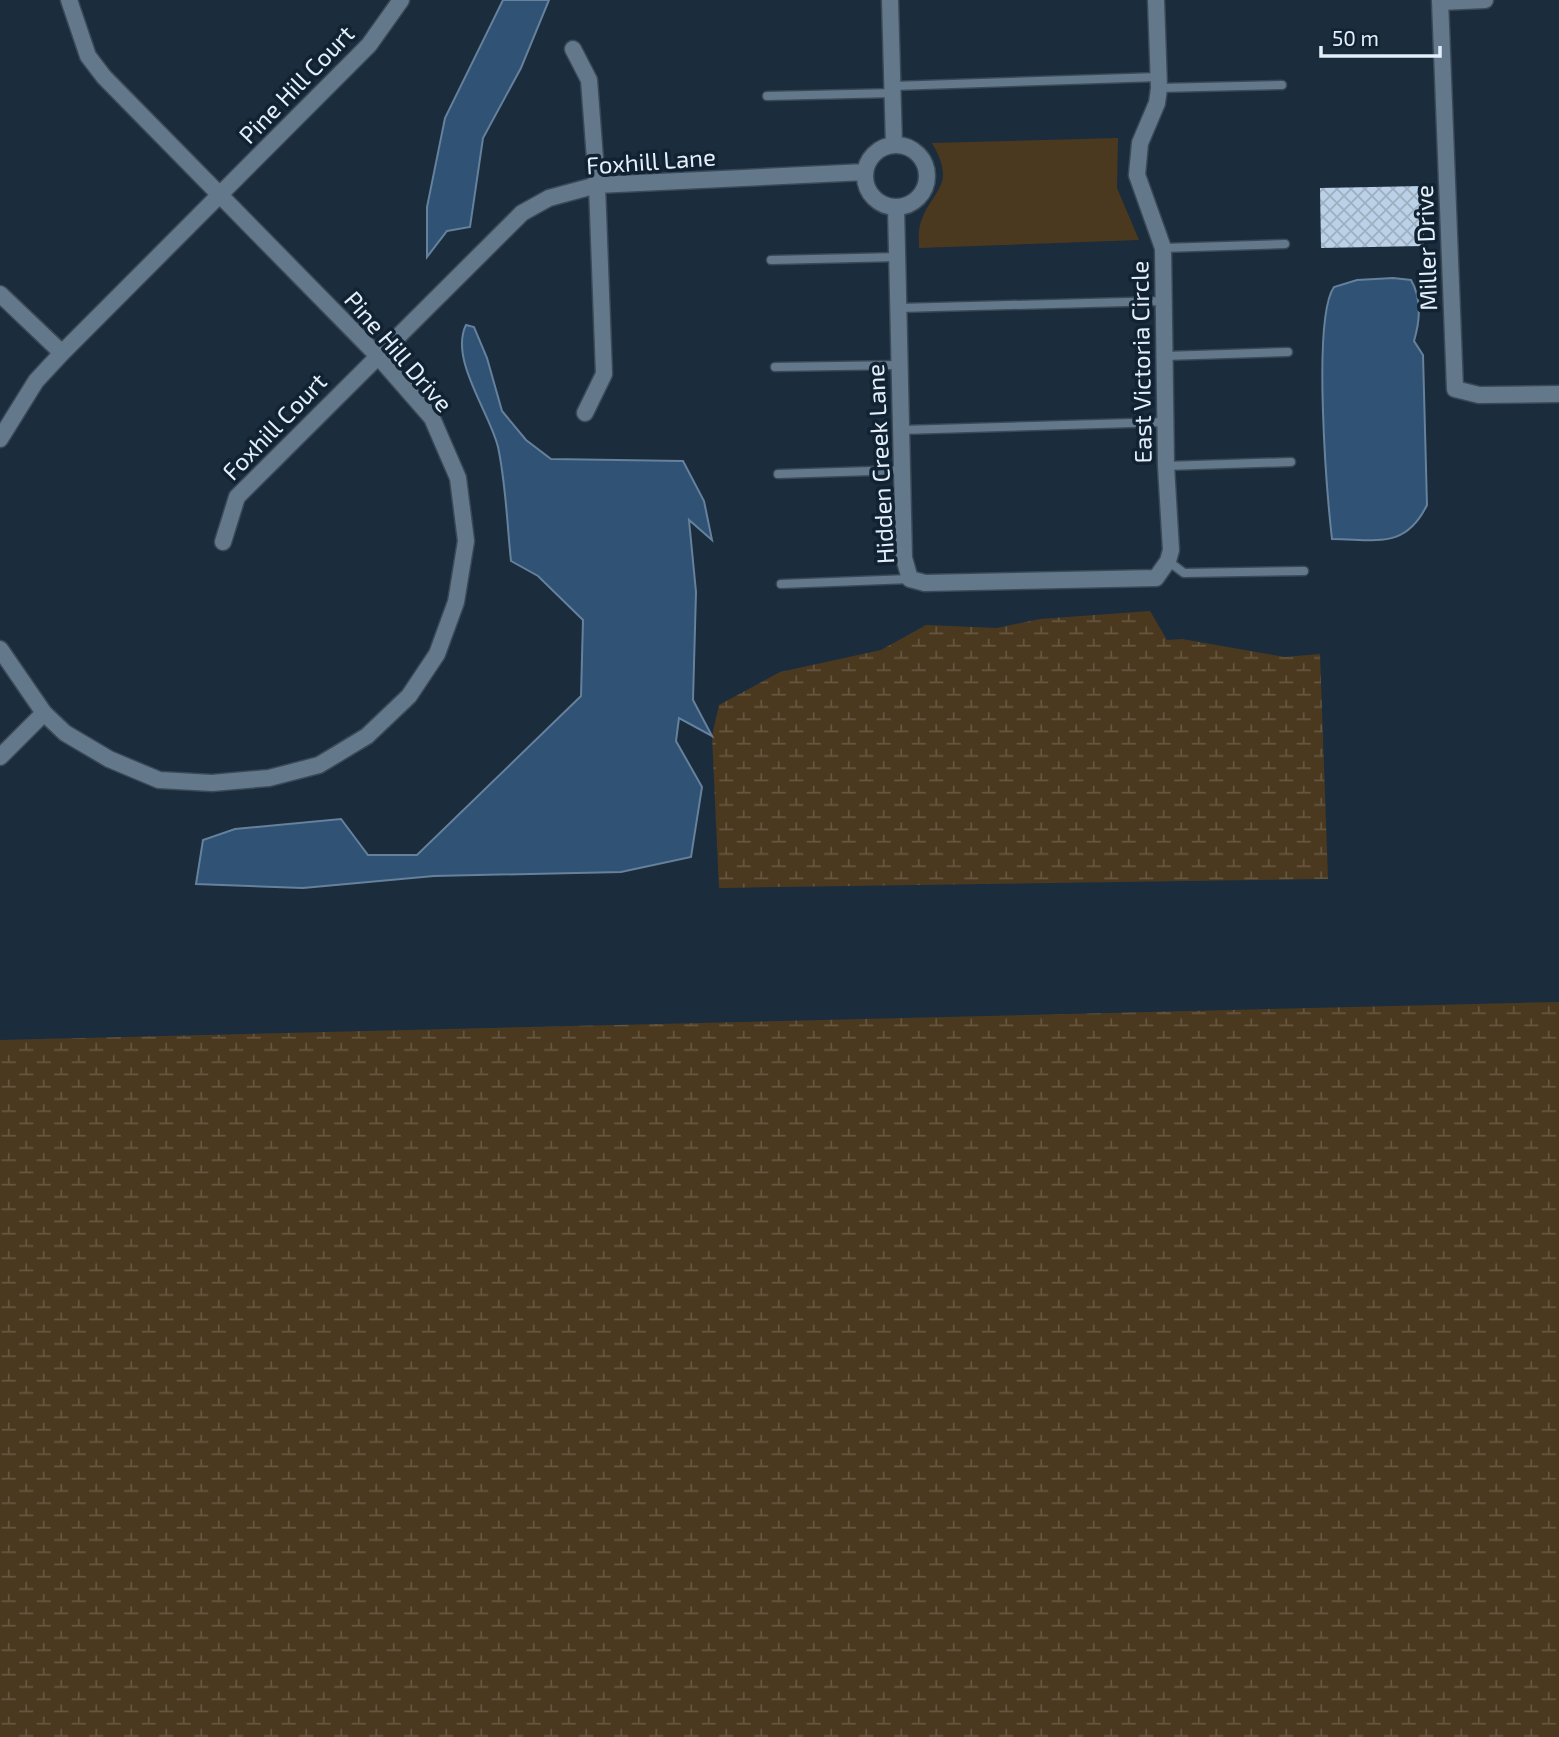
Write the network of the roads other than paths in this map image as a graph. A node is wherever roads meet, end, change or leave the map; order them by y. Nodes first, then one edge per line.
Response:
1 (69, 0) edge
2 (401, 0) edge
3 (890, 0) edge
4 (1156, 0) edge
5 (1486, 0) edge
6 (1440, 1) edge
7 (573, 49) dead end
8 (1159, 83) junction
9 (1282, 85) dead end
10 (894, 89) junction
11 (767, 96) dead end
12 (894, 145) junction
13 (865, 172) junction
14 (597, 185) junction
15 (219, 198) junction
16 (896, 207) junction
17 (1285, 244) dead end
18 (1163, 247) junction
19 (898, 257) junction
20 (771, 260) dead end
21 (0, 294) edge
22 (1164, 301) junction
23 (899, 308) junction
24 (1288, 352) dead end
25 (62, 353) junction
26 (377, 355) junction
27 (1165, 356) junction
28 (899, 365) junction
29 (775, 367) dead end
30 (1559, 394) edge
31 (585, 413) dead end
32 (1165, 422) junction
33 (902, 430) junction
34 (0, 439) edge
35 (1291, 462) dead end
36 (1166, 466) junction
37 (903, 470) junction
38 (778, 474) dead end
39 (223, 542) dead end
40 (1168, 561) junction
41 (1304, 570) dead end
42 (911, 579) junction
43 (781, 584) dead end
44 (0, 649) edge
45 (44, 713) junction
46 (0, 757) edge

1 - 15 street, Pine Hill Drive
2 - 15 street, Pine Hill Court
3 - 10 street
4 - 8 street, East Victoria Circle
5 - 6 street
6 - 30 street, Miller Drive
7 - 14 street
8 - 9 lane
8 - 10 lane
8 - 18 street, East Victoria Circle
10 - 11 lane
10 - 12 street
12 - 13 street
12 - 16 street
13 - 14 street, Foxhill Lane
13 - 16 street
14 - 26 street, Foxhill Lane
14 - 31 street
15 - 25 street
15 - 26 street, Pine Hill Drive
16 - 19 street, Hidden Creek Lane
17 - 18 lane
18 - 22 street, East Victoria Circle
19 - 20 lane
19 - 23 street, Hidden Creek Lane
21 - 25 street
22 - 23 lane
22 - 27 street, East Victoria Circle
23 - 28 street, Hidden Creek Lane
24 - 27 lane
25 - 34 street
26 - 39 street, Foxhill Court
26 - 45 street, Pine Hill Drive
27 - 32 street, East Victoria Circle
28 - 29 lane
28 - 33 street, Hidden Creek Lane
32 - 33 lane
32 - 36 street, East Victoria Circle
33 - 37 street, Hidden Creek Lane
35 - 36 lane
36 - 40 street, East Victoria Circle
37 - 38 lane
37 - 42 street, Hidden Creek Lane
40 - 41 lane
40 - 42 street, Hidden Creek Lane
42 - 43 lane
44 - 45 street, Pine Hill Drive
45 - 46 street

